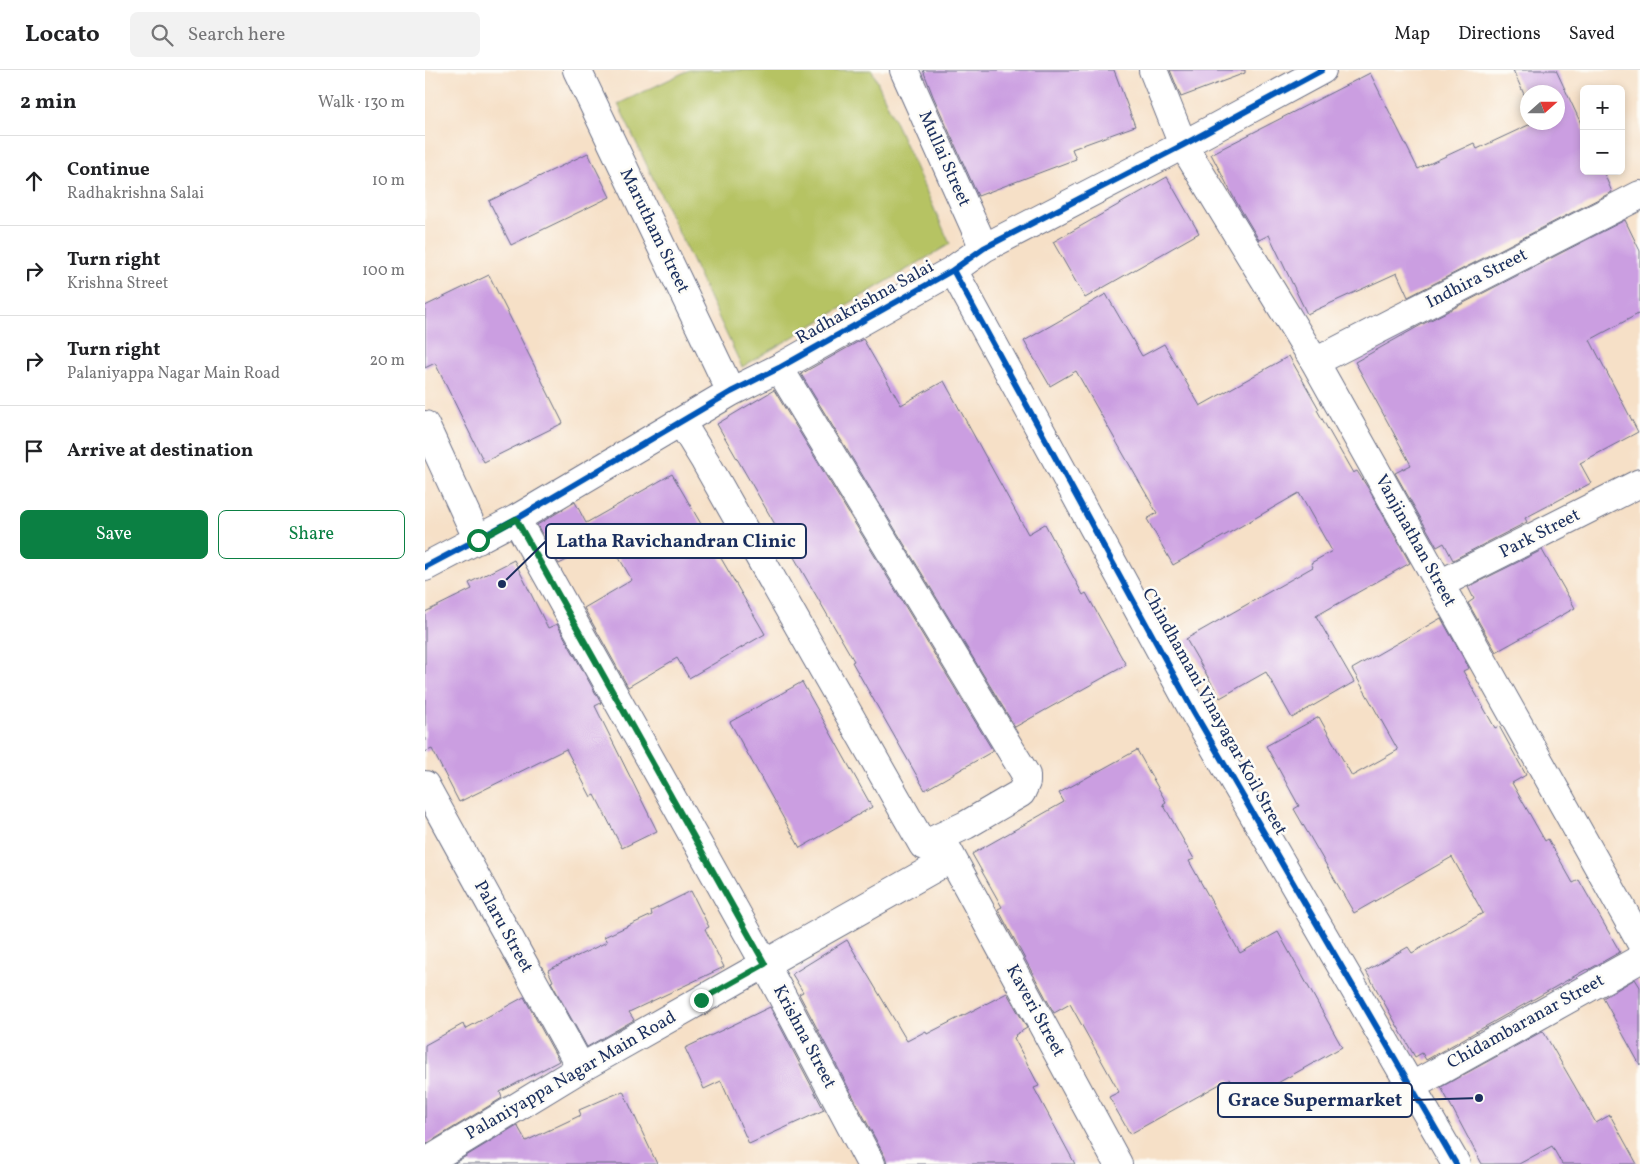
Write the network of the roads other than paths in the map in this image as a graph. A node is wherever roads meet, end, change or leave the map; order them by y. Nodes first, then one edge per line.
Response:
1 (577, 70) edge
2 (904, 70) edge
3 (1153, 70) edge
4 (1322, 70) edge
5 (1183, 145) junction
6 (1640, 195) edge
7 (984, 248) junction
8 (953, 270) junction
9 (1315, 362) junction
10 (779, 368) junction
11 (731, 392) junction
12 (681, 422) junction
13 (425, 425) edge
14 (1640, 483) edge
15 (516, 519) junction
16 (478, 540) junction
17 (425, 568) edge
18 (1440, 584) junction
19 (425, 785) edge
20 (923, 845) junction
21 (952, 858) junction
22 (1640, 941) edge
23 (1640, 959) edge
24 (765, 964) junction
25 (581, 1068) junction
26 (1412, 1086) junction
27 (865, 1162) edge
28 (425, 1163) edge
29 (1118, 1164) edge
30 (1456, 1164) edge

1 - 11 street, Marutham Street
2 - 7 street, Mullai Street
3 - 5 street, Vanjinathan Street
4 - 5 street, Radhakrishna Salai
5 - 7 street, Radhakrishna Salai
5 - 9 street, Vanjinathan Street
6 - 9 street, Indhira Street
7 - 8 street, Radhakrishna Salai
8 - 10 street, Radhakrishna Salai
8 - 26 street, Chindhamani Vinayagar Koil Street
9 - 18 street, Vanjinathan Street
10 - 11 street, Radhakrishna Salai
10 - 20 street
11 - 12 street, Radhakrishna Salai
12 - 15 street, Radhakrishna Salai
12 - 20 street
13 - 16 street
14 - 18 street, Park Street
15 - 16 street, Radhakrishna Salai
15 - 24 street, Krishna Street
16 - 17 street, Radhakrishna Salai
18 - 22 street, Vanjinathan Street
19 - 25 street, Palaru Street
20 - 21 street
21 - 24 street, Palaniyappa Nagar Main Road
21 - 29 street, Kaveri Street
23 - 26 street, Chidambaranar Street
24 - 25 street, Palaniyappa Nagar Main Road
24 - 27 street, Krishna Street
25 - 28 street, Palaniyappa Nagar Main Road
26 - 30 street, Chindhamani Vinayagar Koil Street

